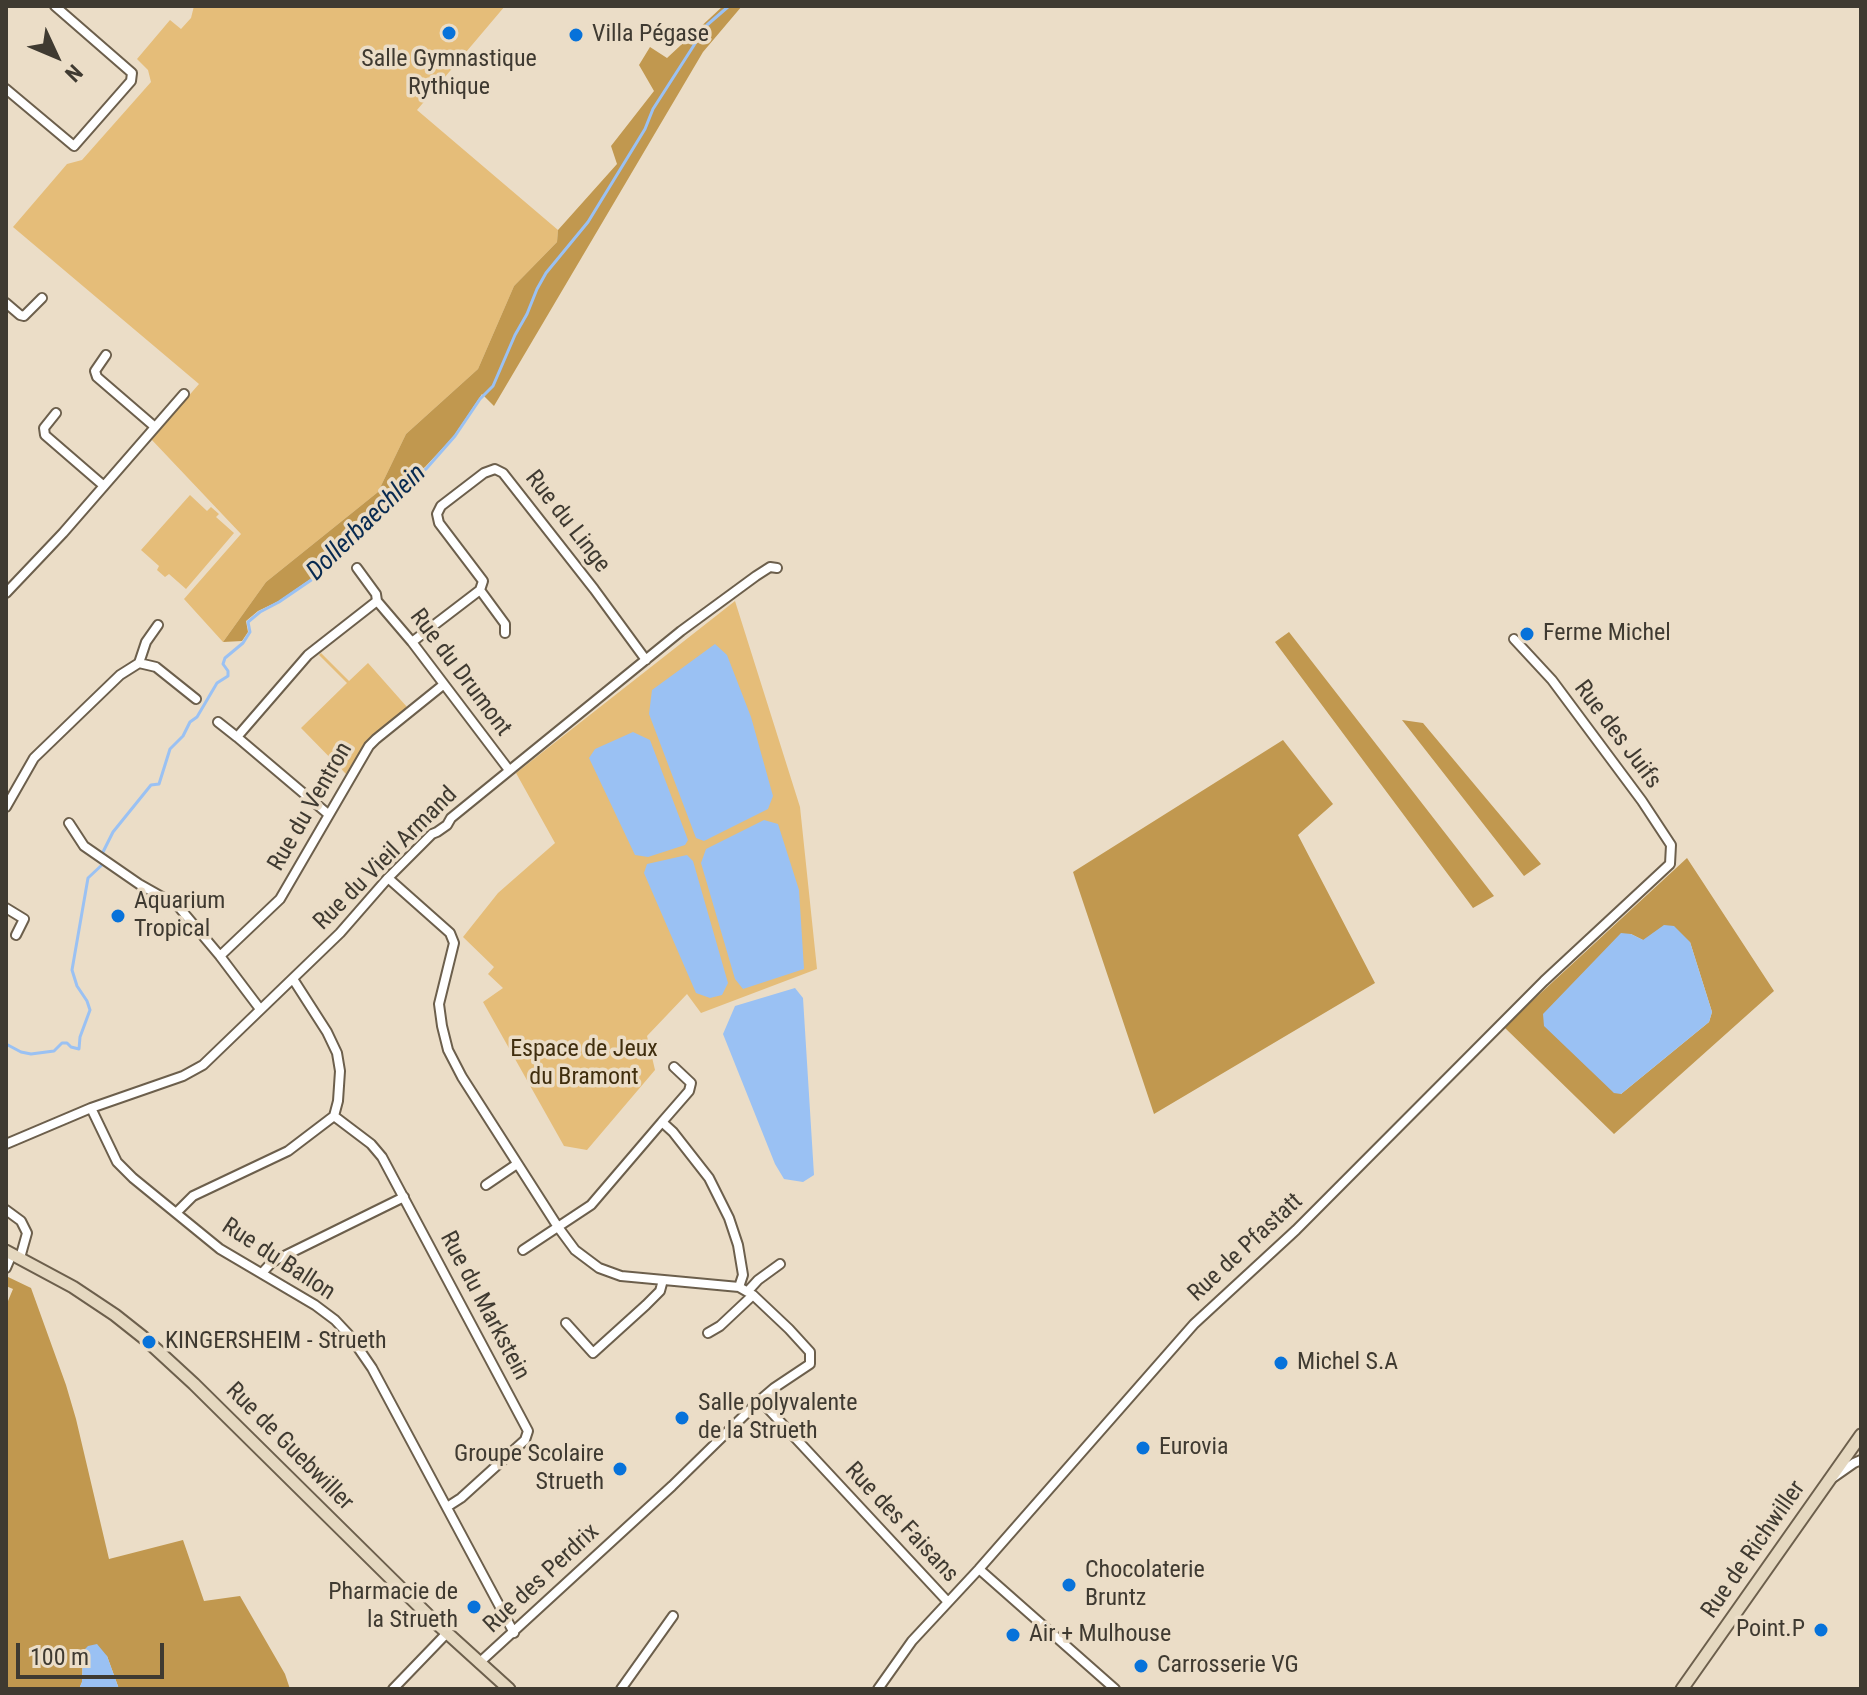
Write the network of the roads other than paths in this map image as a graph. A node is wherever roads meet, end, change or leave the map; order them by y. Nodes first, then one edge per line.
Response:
1 (55, 6) edge
2 (6, 89) edge
3 (42, 298) dead end
4 (6, 303) edge
5 (106, 355) dead end
6 (184, 394) dead end
7 (56, 413) dead end
8 (155, 427) junction
9 (104, 486) junction
10 (357, 568) dead end
11 (777, 568) dead end
12 (480, 590) junction
13 (6, 593) edge
14 (377, 601) junction
15 (158, 625) dead end
16 (505, 633) dead end
17 (1514, 639) dead end
18 (412, 642) junction
19 (646, 660) junction
20 (139, 663) junction
21 (443, 685) junction
22 (196, 699) dead end
23 (218, 722) dead end
24 (237, 737) junction
25 (509, 770) junction
26 (6, 807) edge
27 (328, 814) junction
28 (69, 823) dead end
29 (1670, 864) joint
30 (388, 878) junction
31 (6, 908) edge
32 (16, 935) dead end
33 (220, 956) junction
34 (293, 979) junction
35 (260, 1009) junction
36 (674, 1067) dead end
37 (91, 1108) junction
38 (334, 1116) junction
39 (662, 1122) junction
40 (6, 1144) edge
41 (517, 1164) junction
42 (486, 1185) dead end
43 (404, 1197) junction
44 (6, 1210) edge
45 (176, 1213) junction
46 (558, 1227) junction
47 (523, 1250) dead end
48 (13, 1255) edge
49 (780, 1264) dead end
50 (6, 1268) edge
51 (262, 1273) junction
52 (663, 1280) junction
53 (747, 1291) junction
54 (566, 1323) dead end
55 (708, 1333) dead end
56 (760, 1400) junction
57 (1861, 1435) edge
58 (1861, 1460) edge
59 (1830, 1480) junction
60 (447, 1507) junction
61 (979, 1569) junction
62 (948, 1602) junction
63 (673, 1616) dead end
64 (447, 1633) junction
65 (514, 1633) junction
66 (479, 1663) junction
67 (393, 1689) edge
68 (509, 1689) edge
69 (621, 1689) edge
70 (878, 1689) edge
71 (1115, 1689) edge
72 (1682, 1689) edge

1 - 2 street
3 - 4 street
5 - 8 street
6 - 8 street
7 - 9 street
8 - 9 street
9 - 13 street
10 - 14 street, Rue du Drumont
11 - 19 street, Rue du Vieil Armand
12 - 16 street, Rue du Linge
12 - 18 street
12 - 19 street, Rue du Linge
14 - 18 street, Rue du Drumont
14 - 24 street, Rue du Drumont
15 - 20 street
17 - 29 street, Rue des Juifs
18 - 21 street, Rue du Drumont
19 - 25 street, Rue du Vieil Armand
20 - 22 street
20 - 26 street
21 - 25 street, Rue du Drumont
21 - 27 street, Rue du Ventron
23 - 24 street
24 - 27 street
25 - 30 street, Rue du Vieil Armand
27 - 33 street, Rue du Ventron
28 - 33 street
29 - 61 street, Rue de Pfastatt
30 - 34 street, Rue du Vieil Armand
30 - 41 street
31 - 32 street
33 - 35 street
34 - 35 street, Rue du Vieil Armand
34 - 38 street
35 - 37 street, Rue du Vieil Armand
36 - 39 street
37 - 40 street, Rue du Vieil Armand
37 - 45 street, Rue du Ballon
38 - 43 street, Rue du Markstein
38 - 45 street
39 - 46 street
39 - 53 street
41 - 42 street
41 - 46 street
43 - 51 street
43 - 60 street, Rue du Markstein
44 - 48 street
45 - 51 street, Rue du Ballon
46 - 47 street
46 - 52 street
48 - 50 street
48 - 64 main road, Rue de Guebwiller
49 - 53 street
51 - 60 street, Rue du Ballon
52 - 53 street
52 - 54 street
53 - 55 street
53 - 56 street, Rue des Perdrix
56 - 62 street, Rue des Faisans
56 - 65 street, Rue des Perdrix
57 - 59 main road, Rue de Richwiller
58 - 59 street
59 - 72 main road, Rue de Richwiller
60 - 65 street, Rue du Ballon
61 - 62 street, Rue de Pfastatt
61 - 71 street
62 - 70 street, Rue de Pfastatt
63 - 69 street
64 - 66 main road, Rue de Guebwiller
64 - 67 street
65 - 66 street, Rue des Perdrix
66 - 68 main road, Rue de Guebwiller

